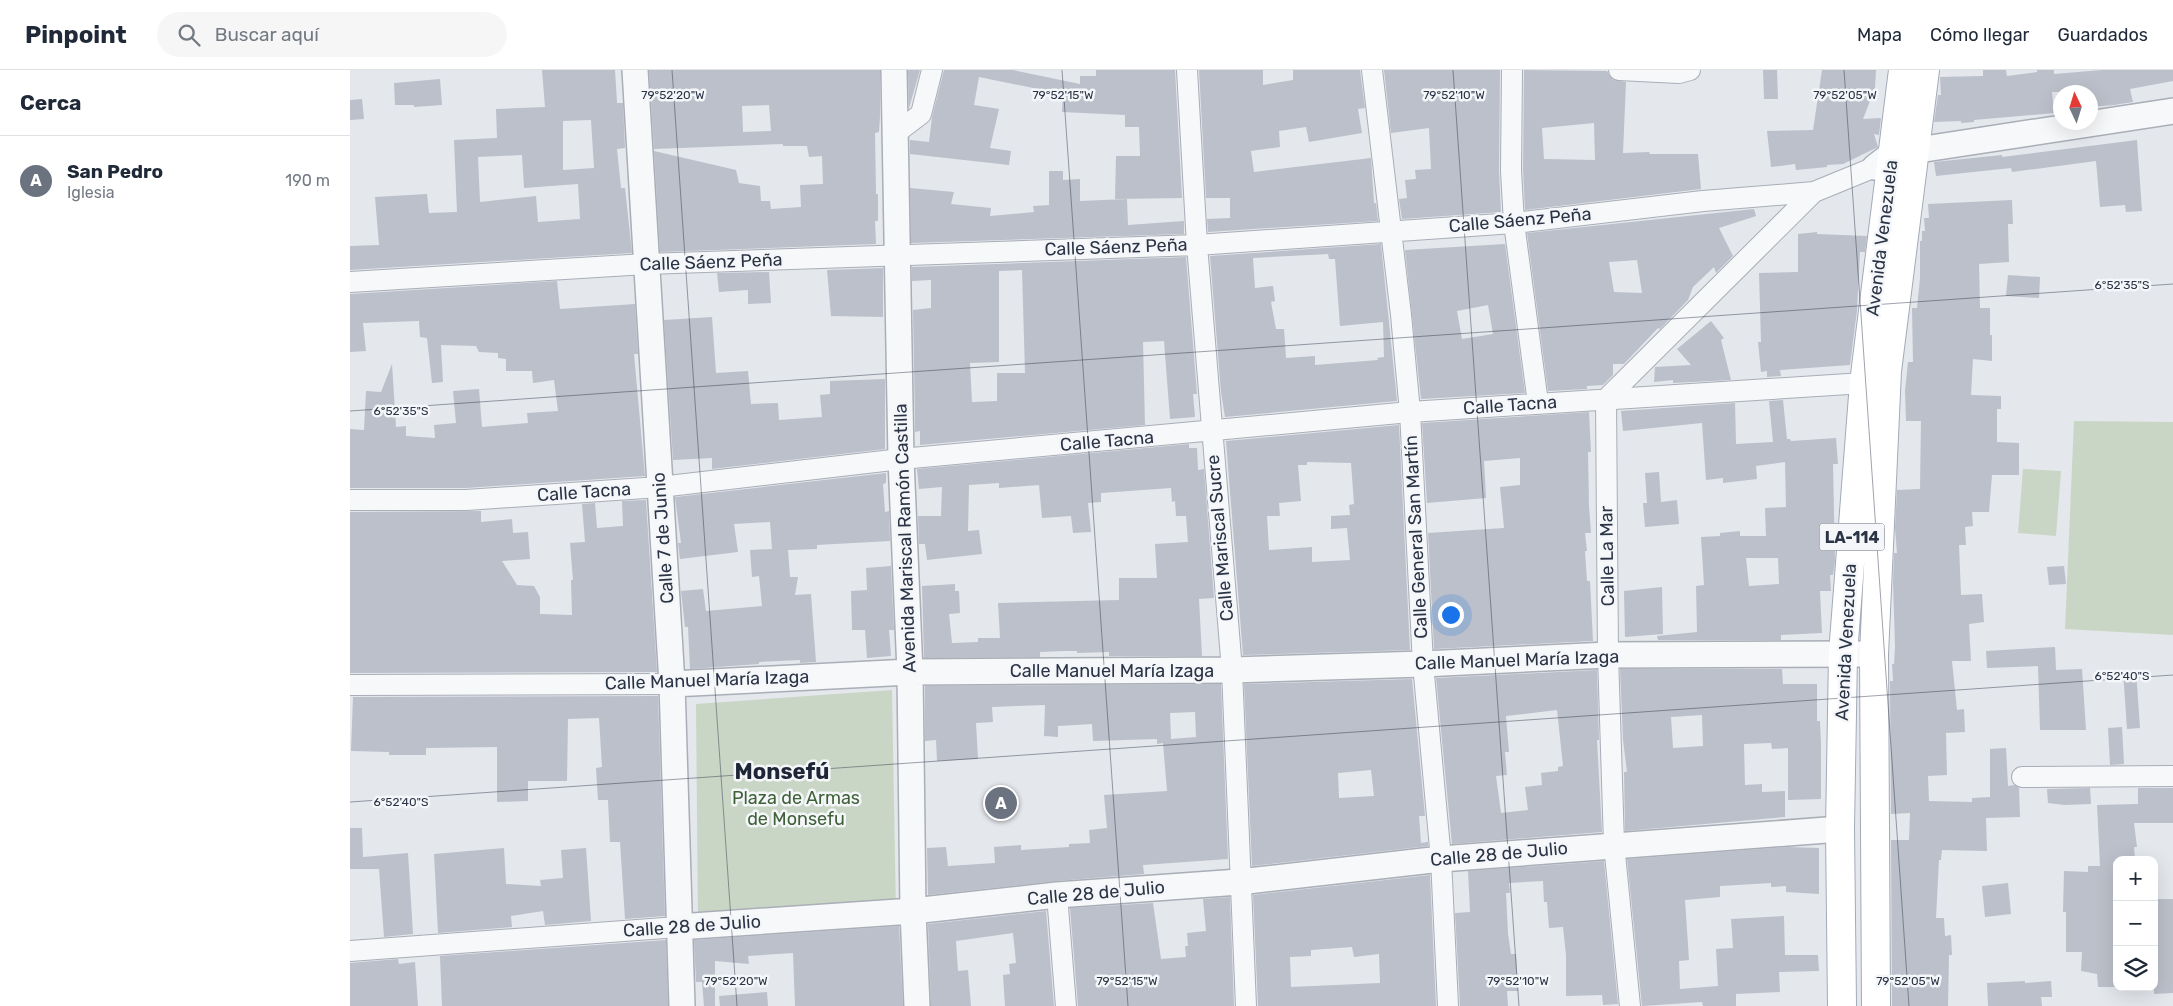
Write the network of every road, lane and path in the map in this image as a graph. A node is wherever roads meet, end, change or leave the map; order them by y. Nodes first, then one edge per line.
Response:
1 (635, 70) edge
2 (894, 70) edge
3 (932, 70) edge
4 (1187, 70) edge
5 (1372, 70) edge
6 (1512, 70) edge
7 (1619, 70) edge
8 (1690, 70) edge
9 (1902, 70) edge
10 (1925, 70) edge
11 (2173, 111) edge
12 (2173, 126) edge
13 (896, 133) junction
14 (1897, 160) junction
15 (1814, 192) junction
16 (1514, 223) junction
17 (1389, 231) junction
18 (1196, 245) junction
19 (897, 255) junction
20 (646, 264) junction
21 (350, 282) edge
22 (1864, 384) junction
23 (1606, 399) junction
24 (1538, 404) junction
25 (1410, 412) junction
26 (1212, 432) junction
27 (901, 459) junction
28 (660, 487) junction
29 (350, 500) edge
30 (1843, 654) junction
31 (1874, 654) junction
32 (1608, 655) junction
33 (1423, 664) junction
34 (1232, 670) junction
35 (910, 672) junction
36 (672, 684) junction
37 (350, 685) edge
38 (2173, 776) edge
39 (2022, 777) dead end
40 (1840, 829) junction
41 (1614, 844) junction
42 (1441, 859) junction
43 (1239, 882) junction
44 (1057, 895) junction
45 (913, 911) junction
46 (678, 927) junction
47 (350, 951) edge
48 (682, 1006) edge
49 (918, 1006) edge
50 (1066, 1006) edge
51 (1246, 1006) edge
52 (1448, 1006) edge
53 (1630, 1006) edge
54 (1842, 1006) edge
55 (1876, 1006) edge

1 - 20 street, Calle 7 de Junio
2 - 13 street, Avenida Mariscal Ramón Castilla
3 - 13 street
4 - 18 street, Calle Mariscal Sucre
5 - 17 street, Calle General San Martín
6 - 16 street
7 - 8 street
9 - 14 main road, Avenida Venezuela / LA-114
10 - 14 main road, Avenida Venezuela / LA-114
11 - 14 street, Calle Sáenz Peña
12 - 14 street, Calle Sáenz Peña
13 - 19 street, Avenida Mariscal Ramón Castilla
14 - 15 street, Calle Sáenz Peña
14 - 22 main road, Avenida Venezuela / LA-114
14 - 31 main road, Avenida Venezuela / LA-114
15 - 16 street, Calle Sáenz Peña
15 - 23 street
16 - 17 street, Calle Sáenz Peña
16 - 24 street
17 - 18 street, Calle Sáenz Peña
17 - 25 street, Calle General San Martín
18 - 19 street, Calle Sáenz Peña
18 - 26 street, Calle Mariscal Sucre
19 - 20 street, Calle Sáenz Peña
19 - 27 street, Avenida Mariscal Ramón Castilla
20 - 21 street, Calle Sáenz Peña
20 - 28 street, Calle 7 de Junio
22 - 23 street, Calle Tacna
22 - 30 main road, Avenida Venezuela / LA-114
23 - 24 street, Calle Tacna
23 - 32 street, Calle La Mar
24 - 25 street, Calle Tacna
25 - 26 street, Calle Tacna
25 - 33 street, Calle General San Martín
26 - 27 street, Calle Tacna
26 - 34 street, Calle Mariscal Sucre
27 - 28 street, Calle Tacna
27 - 35 street, Avenida Mariscal Ramón Castilla
28 - 29 street, Calle Tacna
28 - 36 street, Calle 7 de Junio
30 - 31 street, Calle Manuel María Izaga
30 - 32 street, Calle Manuel María Izaga
30 - 40 main road, Avenida Venezuela / LA-114
31 - 55 main road, Avenida Venezuela / LA-114
32 - 33 street, Calle Manuel María Izaga
32 - 41 street, Calle La Mar
33 - 34 street, Calle Manuel María Izaga
33 - 42 street, Calle General San Martín
34 - 35 street, Calle Manuel María Izaga
34 - 43 street, Calle Mariscal Sucre
35 - 36 street, Calle Manuel María Izaga
35 - 45 street, Avenida Mariscal Ramón Castilla
36 - 37 street, Calle Manuel María Izaga
36 - 46 street, Calle 7 de Junio
38 - 39 street
40 - 41 street, Calle 28 de Julio
40 - 54 main road, Avenida Venezuela / LA-114
41 - 42 street, Calle 28 de Julio
41 - 53 street, Calle La Mar
42 - 43 street, Calle 28 de Julio
42 - 52 street, Calle General San Martín
43 - 44 street, Calle 28 de Julio
43 - 51 street, Calle Mariscal Sucre
44 - 45 street, Calle 28 de Julio
44 - 50 street
45 - 46 street, Calle 28 de Julio
45 - 49 street, Avenida Mariscal Ramón Castilla
46 - 47 street, Calle 28 de Julio
46 - 48 street, Calle 7 de Junio

